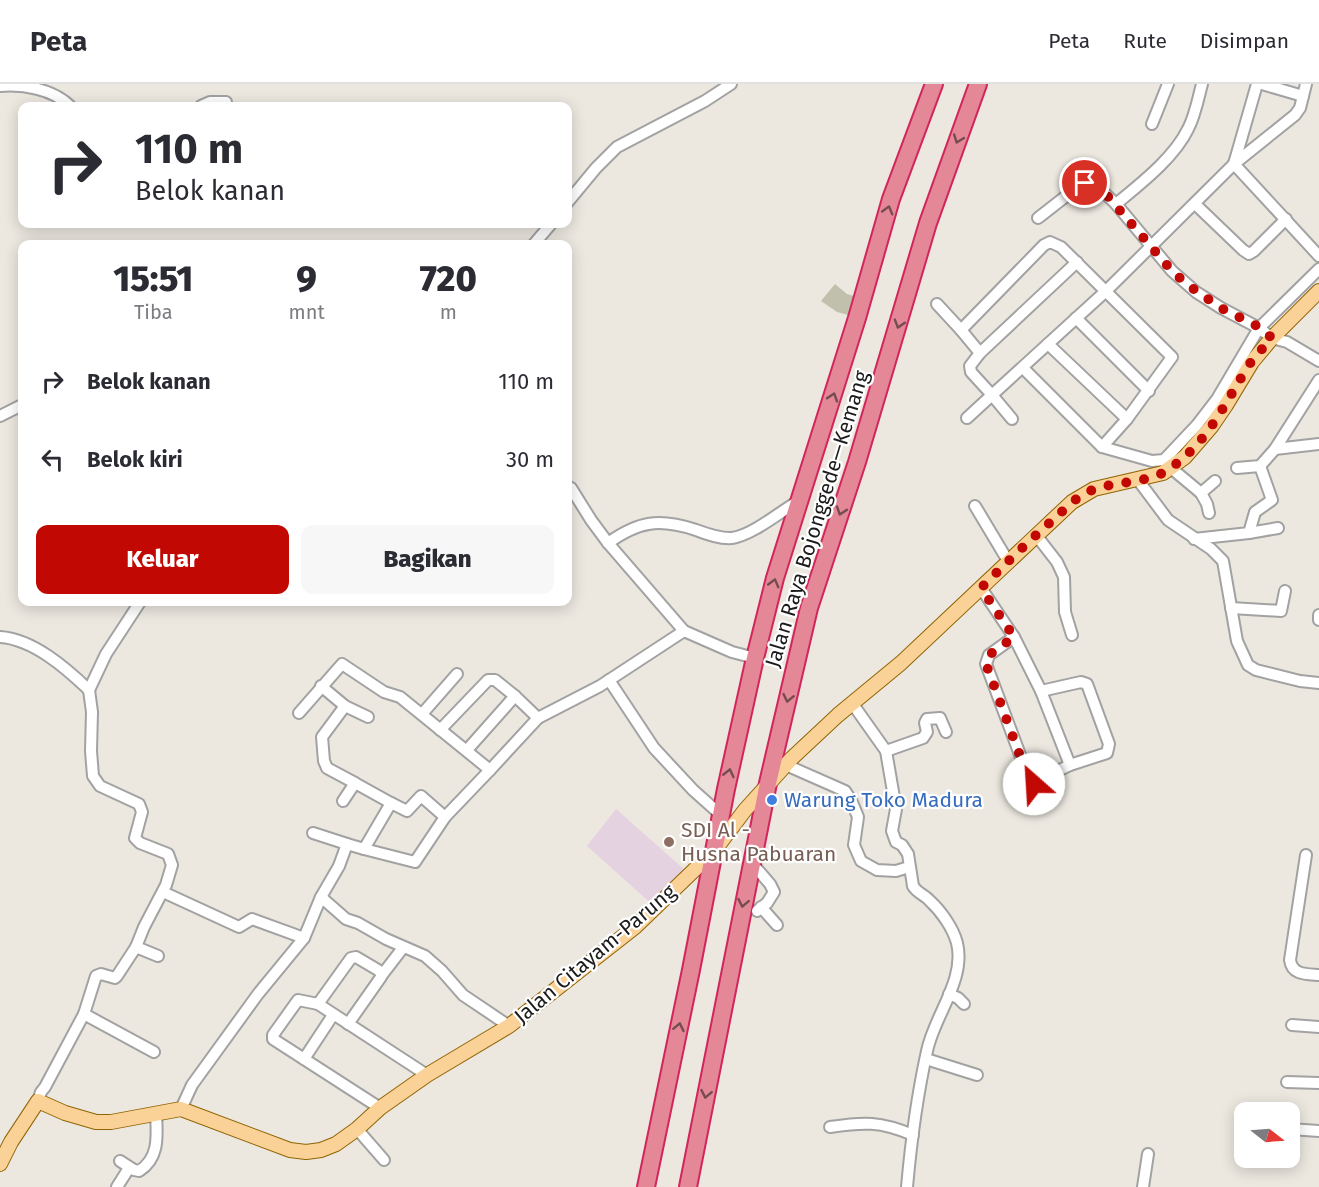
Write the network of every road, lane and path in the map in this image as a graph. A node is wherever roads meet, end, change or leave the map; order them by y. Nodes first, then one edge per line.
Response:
1 (732, 84) edge
2 (934, 84) edge
3 (978, 84) edge
4 (1168, 84) edge
5 (1202, 84) edge
6 (1257, 84) edge
7 (1262, 84) edge
8 (1306, 84) edge
9 (0, 86) edge
10 (1303, 96) junction
11 (65, 102) edge
12 (210, 102) edge
13 (226, 102) edge
14 (1152, 124) dead end
15 (1234, 164) junction
16 (572, 197) edge
17 (1116, 204) junction
18 (1195, 204) junction
19 (1038, 218) dead end
20 (1286, 219) junction
21 (548, 228) edge
22 (537, 240) edge
23 (1152, 246) junction
24 (1319, 256) edge
25 (1077, 262) junction
26 (1319, 268) edge
27 (1106, 291) junction
28 (1319, 291) edge
29 (937, 304) dead end
30 (1076, 318) junction
31 (1259, 327) junction
32 (961, 330) junction
33 (1272, 338) junction
34 (1048, 344) junction
35 (980, 353) junction
36 (1319, 361) edge
37 (1023, 368) junction
38 (1319, 380) edge
39 (1149, 390) junction
40 (992, 395) junction
41 (18, 407) edge
42 (0, 416) edge
43 (967, 418) dead end
44 (1012, 419) dead end
45 (1127, 419) junction
46 (1319, 444) edge
47 (1102, 447) junction
48 (1275, 449) junction
49 (1260, 466) junction
50 (1171, 468) junction
51 (1237, 468) dead end
52 (1138, 480) junction
53 (1215, 481) dead end
54 (572, 490) edge
55 (1200, 493) junction
56 (800, 500) junction
57 (975, 506) dead end
58 (1209, 513) dead end
59 (1278, 528) dead end
60 (1249, 533) junction
61 (1036, 535) junction
62 (1194, 539) junction
63 (608, 543) junction
64 (1008, 561) junction
65 (981, 588) junction
66 (1285, 591) dead end
67 (137, 606) edge
68 (1231, 608) junction
69 (1319, 615) edge
70 (1319, 620) edge
71 (684, 630) junction
72 (1072, 634) dead end
73 (0, 637) edge
74 (1014, 637) junction
75 (755, 658) junction
76 (457, 674) dead end
77 (609, 680) junction
78 (1319, 683) edge
79 (321, 686) junction
80 (89, 690) junction
81 (1041, 691) junction
82 (515, 696) junction
83 (852, 703) junction
84 (345, 706) junction
85 (299, 713) dead end
86 (422, 714) junction
87 (368, 717) dead end
88 (538, 718) junction
89 (440, 730) junction
90 (946, 732) dead end
91 (467, 750) junction
92 (886, 751) junction
93 (786, 765) junction
94 (1070, 765) junction
95 (490, 770) junction
96 (354, 783) junction
97 (768, 783) junction
98 (343, 801) dead end
99 (391, 803) junction
100 (722, 815) junction
101 (445, 817) junction
102 (313, 833) dead end
103 (347, 844) junction
104 (364, 849) junction
105 (714, 851) junction
106 (1306, 855) dead end
107 (752, 862) junction
108 (909, 867) junction
109 (163, 892) junction
110 (321, 897) junction
111 (777, 925) dead end
112 (304, 938) junction
113 (136, 947) junction
114 (402, 949) dead end
115 (158, 956) dead end
116 (381, 975) junction
117 (1319, 975) edge
118 (949, 994) junction
119 (318, 1004) junction
120 (964, 1004) dead end
121 (84, 1014) junction
122 (333, 1015) junction
123 (348, 1024) junction
124 (1292, 1025) dead end
125 (509, 1026) junction
126 (1319, 1027) edge
127 (154, 1052) dead end
128 (304, 1059) junction
129 (926, 1059) junction
130 (977, 1074) dead end
131 (427, 1075) junction
132 (1287, 1082) dead end
133 (1319, 1083) edge
134 (38, 1101) junction
135 (181, 1108) junction
136 (380, 1108) junction
137 (156, 1113) junction
138 (830, 1128) dead end
139 (357, 1129) junction
140 (1300, 1130) edge
141 (1319, 1131) edge
142 (913, 1135) junction
143 (1148, 1154) dead end
144 (384, 1160) dead end
145 (0, 1164) edge
146 (117, 1187) edge
147 (646, 1187) edge
148 (688, 1187) edge
149 (907, 1187) edge
150 (1143, 1187) edge

1 - 16 street
56 -> 2 highway, Jalan Raya Bojonggede—Kemang
3 -> 97 highway, Jalan Raya Bojonggede—Kemang
4 - 14 street
5 - 17 street
6 - 15 street
7 - 10 street
8 - 10 street
9 - 11 street
10 - 15 street
12 - 13 street
15 - 18 street
15 - 20 street
17 - 19 street
17 - 23 street
18 - 20 street
18 - 23 street
20 - 24 street
21 - 22 street
23 - 27 street
23 - 31 street
25 - 27 street
25 - 32 street
25 - 35 street
26 - 31 street
27 - 30 street
27 - 39 street
28 - 33 main road, Jalan Citayam-Parung
29 - 32 street
30 - 34 street
30 - 39 street
31 - 33 street
31 - 47 street
32 - 35 street
33 - 36 street
33 - 50 main road, Jalan Citayam-Parung
34 - 37 street
34 - 45 street
35 - 40 street
37 - 40 street
37 - 47 street
38 - 48 street
39 - 45 street
40 - 43 street
40 - 44 street
41 - 42 street
45 - 47 street
46 - 48 street
48 - 49 street
49 - 51 street
49 - 60 street
50 - 52 main road, Jalan Citayam-Parung
50 - 55 street
52 - 61 main road, Jalan Citayam-Parung
52 - 62 street
53 - 55 street
54 - 63 street
55 - 58 street
56 - 63 street
75 -> 56 highway, Jalan Raya Bojonggede—Kemang
57 - 64 street
59 - 60 street
60 - 62 street
61 - 64 main road, Jalan Citayam-Parung
61 - 72 street
62 - 68 street
63 - 71 street
64 - 65 main road, Jalan Citayam-Parung
65 - 74 street
65 - 83 main road, Jalan Citayam-Parung
66 - 68 street
67 - 80 street
68 - 78 street
69 - 70 street
71 - 75 street
71 - 77 street
73 - 80 street
74 - 81 street
74 - 94 street
100 -> 75 highway, Jalan Raya Bojonggede—Kemang
76 - 86 street
77 - 88 street
77 - 100 street
79 - 84 street
79 - 85 street
79 - 86 street
80 - 109 street
81 - 94 street
81 - 94 street
82 - 88 street
82 - 89 street
82 - 91 street
83 - 92 street
83 - 93 main road, Jalan Citayam-Parung
84 - 87 street
84 - 96 street
86 - 89 street
88 - 95 street
89 - 91 street
90 - 92 street
91 - 95 street
92 - 108 street
93 - 97 main road, Jalan Citayam-Parung
93 - 108 street
95 - 101 street
96 - 98 street
96 - 99 street
97 - 105 main road, Jalan Citayam-Parung
97 - 107 highway, Jalan Raya Bojonggede—Kemang
99 - 101 street
99 - 104 street
100 - 105 highway, Jalan Raya Bojonggede—Kemang
101 - 104 street
102 - 103 street
103 - 104 street
103 - 110 street
105 - 125 main road, Jalan Citayam-Parung
147 -> 105 highway, Jalan Raya Bojonggede—Kemang
106 - 117 street
107 - 111 street
107 -> 148 highway, Jalan Raya Bojonggede—Kemang
108 - 118 street
109 - 112 street
109 - 113 street
110 - 112 street
110 - 125 street
112 - 135 street
113 - 115 street
113 - 121 street
114 - 116 street
116 - 119 street
116 - 123 street
118 - 120 street
118 - 129 street
119 - 122 street
119 - 128 street
121 - 127 street
121 - 134 street
122 - 123 street
122 - 128 street
123 - 131 street
124 - 126 street
125 - 131 main road, Jalan Citayam-Parung
128 - 136 street
129 - 130 street
129 - 142 street
131 - 136 main road, Jalan Citayam-Parung
132 - 133 street
134 - 137 main road
134 - 145 main road
135 - 137 main road
135 - 139 main road, Jalan Citayam-Parung
136 - 139 main road, Jalan Citayam-Parung
137 - 146 street
138 - 142 street
139 - 144 street
140 - 141 street
142 - 149 street
143 - 150 street

